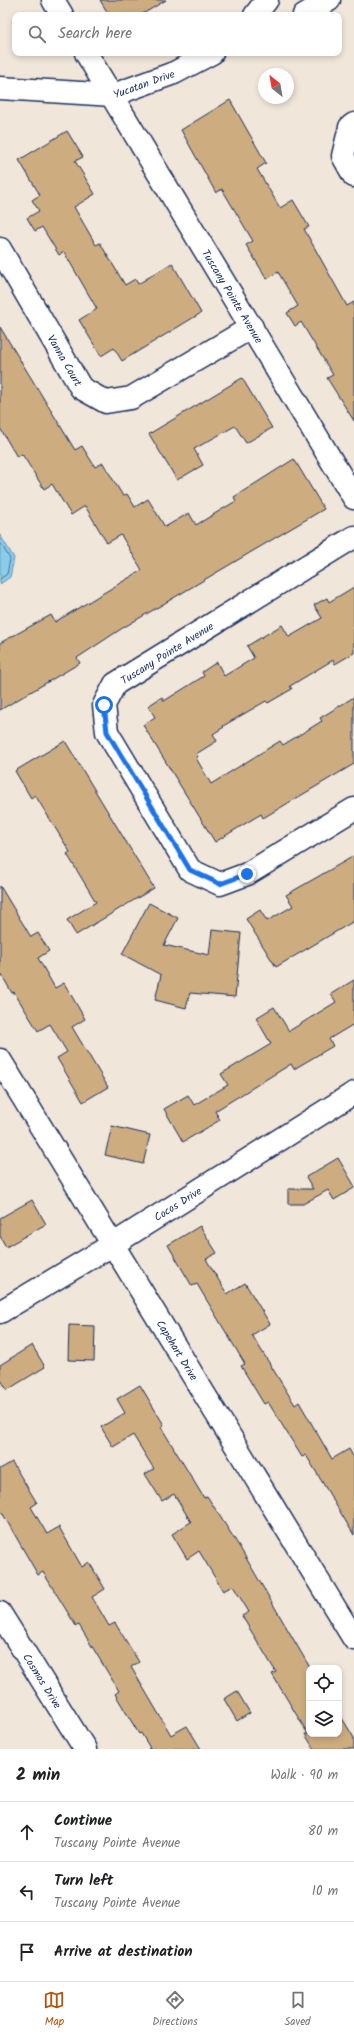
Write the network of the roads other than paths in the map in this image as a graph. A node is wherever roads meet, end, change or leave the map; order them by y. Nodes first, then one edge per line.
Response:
1 (53, 0) edge
2 (267, 0) edge
3 (329, 0) edge
4 (60, 12) edge
5 (257, 12) edge
6 (309, 12) edge
7 (88, 56) edge
8 (206, 56) edge
9 (0, 88) edge
10 (112, 95) junction
11 (354, 124) edge
12 (354, 176) edge
13 (0, 249) edge
14 (252, 327) junction
15 (354, 498) edge
16 (354, 537) edge
17 (354, 809) edge
18 (0, 1060) edge
19 (354, 1093) edge
20 (112, 1245) junction
21 (0, 1312) edge
22 (0, 1613) edge
23 (354, 1639) edge
24 (85, 1749) edge

1 - 4 street
2 - 5 street
3 - 6 street
7 - 10 street, Tuscany Pointe Avenue
8 - 10 street, Yucatan Drive
9 - 10 street, Yucatan Drive
10 - 14 street, Tuscany Pointe Avenue
11 - 12 street
13 - 14 street, Vanna Court
14 - 15 street, Tuscany Pointe Avenue
16 - 17 street, Tuscany Pointe Avenue
18 - 20 street, Capehart Drive
19 - 20 street, Cocos Drive
20 - 21 street, Cocos Drive
20 - 23 street, Capehart Drive
22 - 24 street, Cosmos Drive

